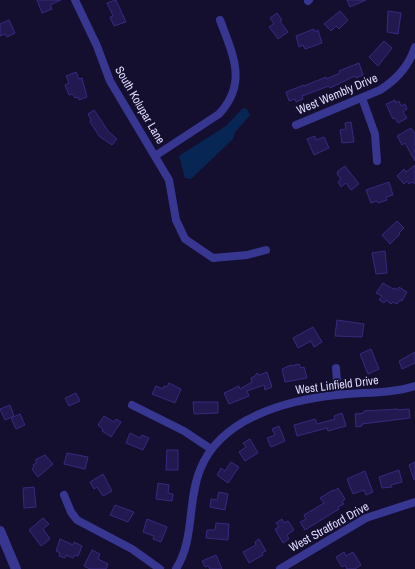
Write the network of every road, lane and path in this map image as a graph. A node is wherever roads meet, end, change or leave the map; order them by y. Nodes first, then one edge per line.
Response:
1 (75, 0) edge
2 (220, 20) dead end
3 (415, 48) edge
4 (362, 98) junction
5 (296, 125) dead end
6 (155, 156) junction
7 (377, 161) dead end
8 (266, 250) dead end
9 (336, 368) dead end
10 (415, 386) edge
11 (338, 395) junction
12 (132, 405) dead end
13 (211, 449) junction
14 (64, 495) dead end
15 (415, 502) edge
16 (0, 531) edge
17 (16, 569) edge
18 (160, 569) edge
19 (176, 569) edge
20 (280, 569) edge

1 - 6 street, South Kolupar Lane
2 - 6 street
3 - 4 street, West Wembly Drive
4 - 5 street, West Wembly Drive
4 - 7 street
6 - 8 street, South Kolupar Lane
9 - 11 street
10 - 11 street, West Linfield Drive
11 - 13 street, West Linfield Drive
12 - 13 street
13 - 19 street, West Linfield Drive
14 - 18 street
15 - 20 street, West Stratford Drive
16 - 17 street

